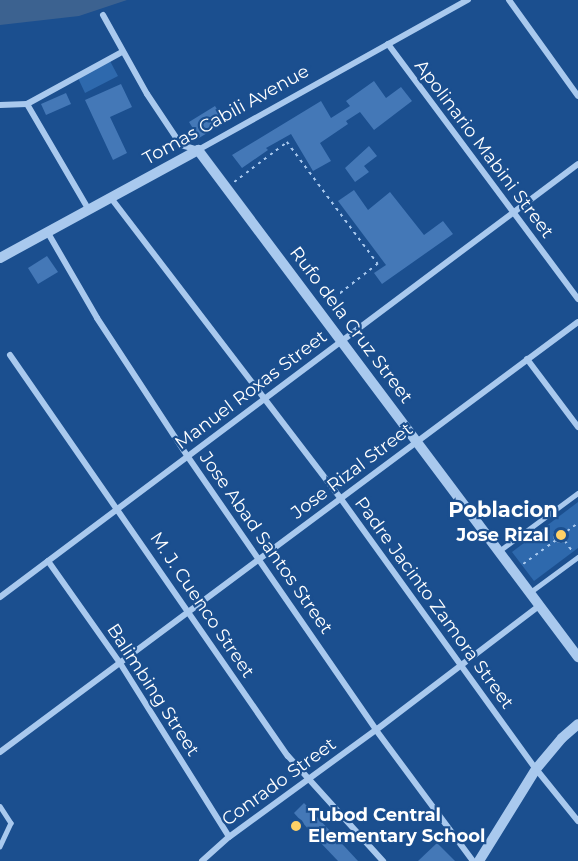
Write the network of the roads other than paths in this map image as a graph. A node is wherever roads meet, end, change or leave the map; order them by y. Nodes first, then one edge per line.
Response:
1 (468, 0) edge
2 (509, 0) edge
3 (103, 15) dead end
4 (388, 44) junction
5 (122, 52) junction
6 (578, 96) edge
7 (27, 104) junction
8 (0, 105) edge
9 (198, 150) junction
10 (578, 164) edge
11 (111, 198) junction
12 (90, 210) junction
13 (512, 213) junction
14 (48, 233) junction
15 (0, 258) edge
16 (578, 299) edge
17 (578, 322) edge
18 (342, 341) junction
19 (10, 355) dead end
20 (527, 359) junction
21 (265, 399) junction
22 (578, 427) edge
23 (417, 441) junction
24 (188, 457) junction
25 (578, 493) edge
26 (340, 499) junction
27 (118, 509) junction
28 (499, 552) junction
29 (578, 557) edge
30 (261, 559) junction
31 (48, 561) junction
32 (529, 593) junction
33 (0, 597) edge
34 (539, 606) junction
35 (190, 612) junction
36 (578, 657) edge
37 (120, 663) junction
38 (461, 665) junction
39 (578, 724) edge
40 (376, 730) junction
41 (0, 752) edge
42 (536, 769) junction
43 (307, 779) junction
44 (0, 806) edge
45 (578, 821) edge
46 (229, 837) junction
47 (0, 848) edge
48 (202, 861) edge
49 (382, 861) edge
50 (473, 861) edge
51 (478, 861) edge

1 - 4 street, Tomas Cabili Avenue
2 - 6 street
3 - 5 street, Rufo dela Cruz Street
4 - 9 street, Tomas Cabili Avenue
4 - 13 street, Apolinario Mabini Street
5 - 7 street
5 - 9 street, Rufo dela Cruz Street
7 - 8 street
7 - 12 street
9 - 11 street, Tomas Cabili Avenue
9 - 18 street, Rufo dela Cruz Street
10 - 13 street, Manuel Roxas Street
11 - 12 street, Tomas Cabili Avenue
11 - 21 street, Padre Jacinto Zamora Street
12 - 14 street, Tomas Cabili Avenue
13 - 16 street, Apolinario Mabini Street
13 - 18 street, Manuel Roxas Street
14 - 15 street, Tomas Cabili Avenue
14 - 24 street, Jose Abad Santos Street
17 - 20 street, Jose Rizal Street
18 - 21 street, Manuel Roxas Street
18 - 23 street, Rufo dela Cruz Street
19 - 27 street, M. J. Cuenco Street
20 - 22 street
20 - 23 street, Jose Rizal Street
21 - 24 street, Manuel Roxas Street
21 - 26 street, Padre Jacinto Zamora Street
23 - 26 street, Jose Rizal Street
23 - 28 street, Rufo dela Cruz Street
24 - 27 street, Manuel Roxas Street
24 - 30 street, Jose Abad Santos Street
25 - 28 lane
26 - 30 street, Jose Rizal Street
26 - 38 street, Padre Jacinto Zamora Street
27 - 31 street, Manuel Roxas Street
27 - 35 street, M. J. Cuenco Street
28 - 32 street, Rufo dela Cruz Street
29 - 32 lane
30 - 35 street, Jose Rizal Street
30 - 40 street, Jose Abad Santos Street
31 - 33 street, Manuel Roxas Street
31 - 37 street, Balimbing Street
32 - 34 street, Rufo dela Cruz Street
34 - 36 street, Rufo dela Cruz Street
34 - 38 street, Conrado Street
35 - 37 street, Jose Rizal Street
35 - 43 street, M. J. Cuenco Street
37 - 41 street, Jose Rizal Street
37 - 46 street, Balimbing Street
38 - 40 street, Conrado Street
38 - 42 street, Padre Jacinto Zamora Street
39 - 42 street
40 - 43 street, Conrado Street
40 - 50 street, Jose Abad Santos Street
42 - 45 street, Padre Jacinto Zamora Street
42 - 51 street
43 - 46 street, Conrado Street
43 - 49 street, M. J. Cuenco Street
44 - 47 lane
46 - 48 street, Conrado Street

